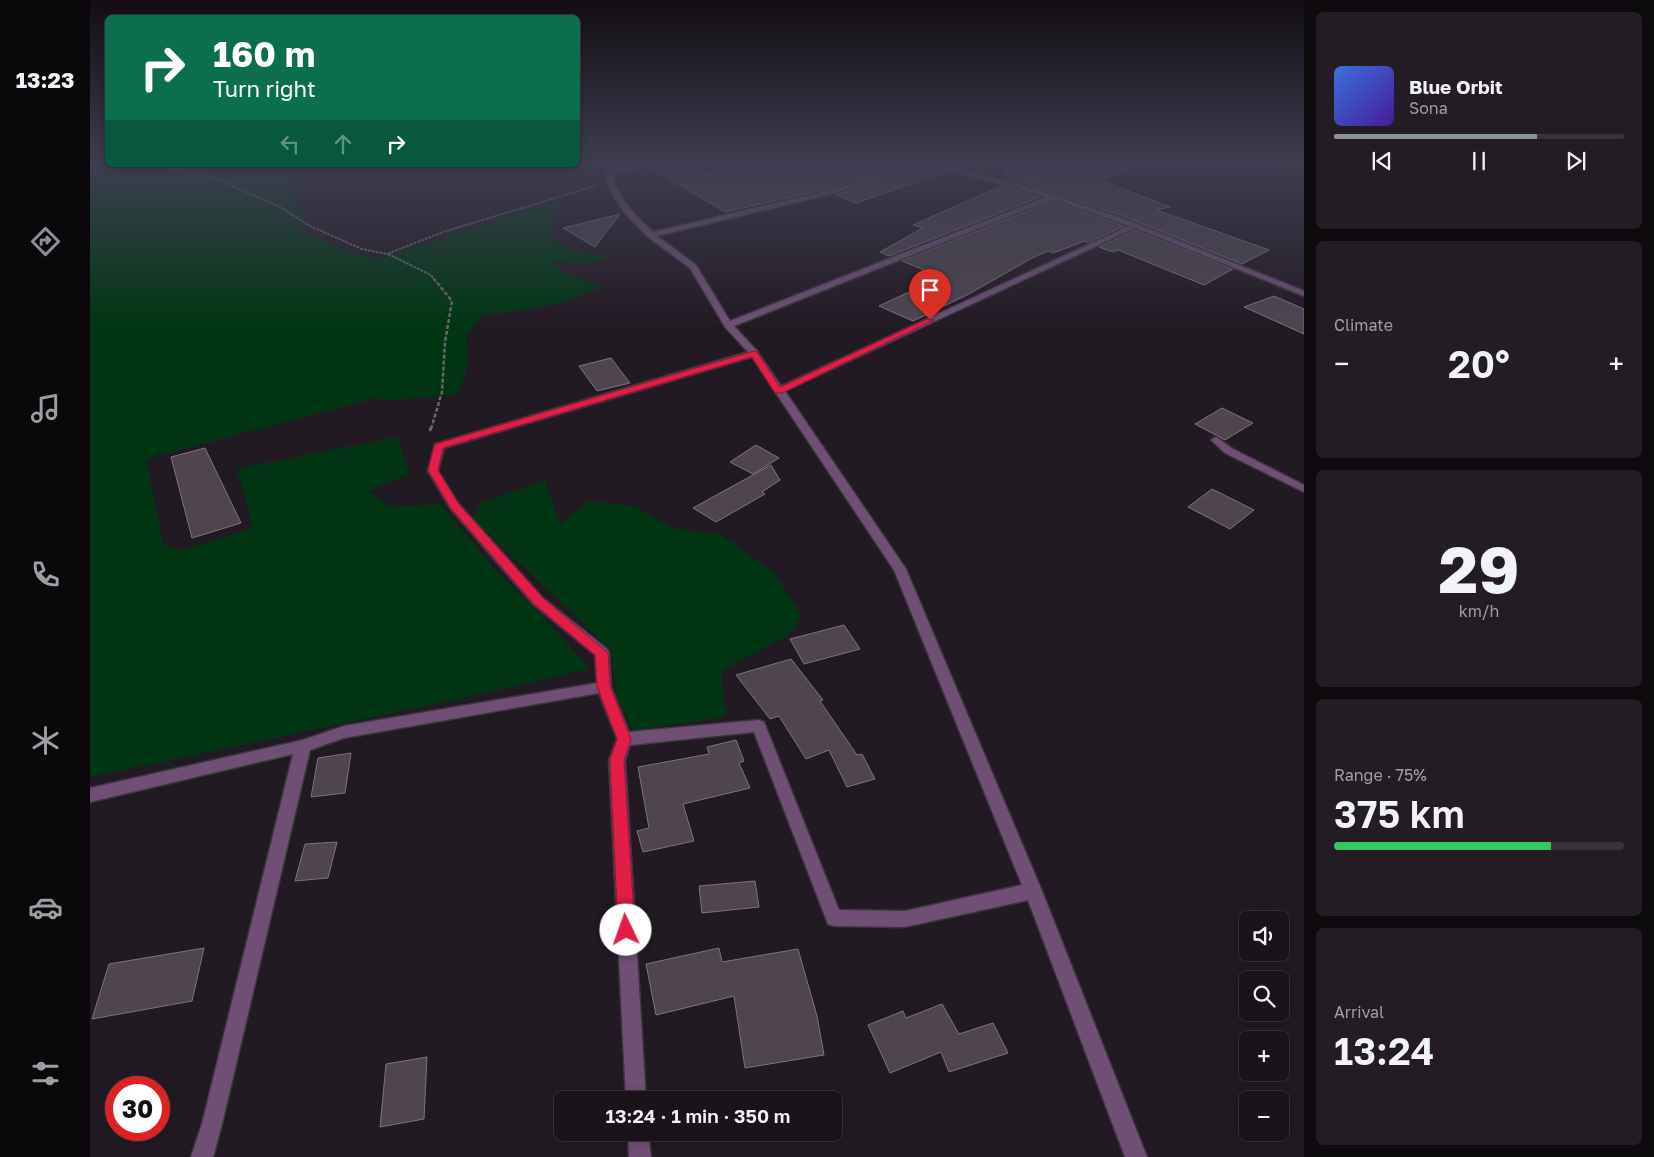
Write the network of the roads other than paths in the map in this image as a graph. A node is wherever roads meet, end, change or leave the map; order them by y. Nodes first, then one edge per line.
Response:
1 (635, 219) edge
2 (719, 219) edge
3 (995, 219) edge
4 (1113, 219) edge
5 (1134, 226) junction
6 (651, 235) junction
7 (1304, 294) edge
8 (728, 325) junction
9 (754, 353) junction
10 (778, 391) junction
11 (1216, 440) dead end
12 (1304, 489) edge
13 (604, 686) junction
14 (624, 739) junction
15 (303, 746) junction
16 (90, 795) edge
17 (1033, 891) junction
18 (635, 1091) edge
19 (639, 1141) edge
20 (202, 1157) edge
21 (640, 1157) edge
22 (1136, 1157) edge

1 - 6 street
2 - 6 street
3 - 8 street
4 - 5 street
5 - 7 street
5 - 10 street
6 - 8 street
8 - 9 street
9 - 10 street
9 - 13 street
10 - 17 street
11 - 12 street
13 - 14 street
13 - 15 street
14 - 17 street
14 - 18 street
15 - 16 street
15 - 20 street
17 - 22 street
19 - 21 street

